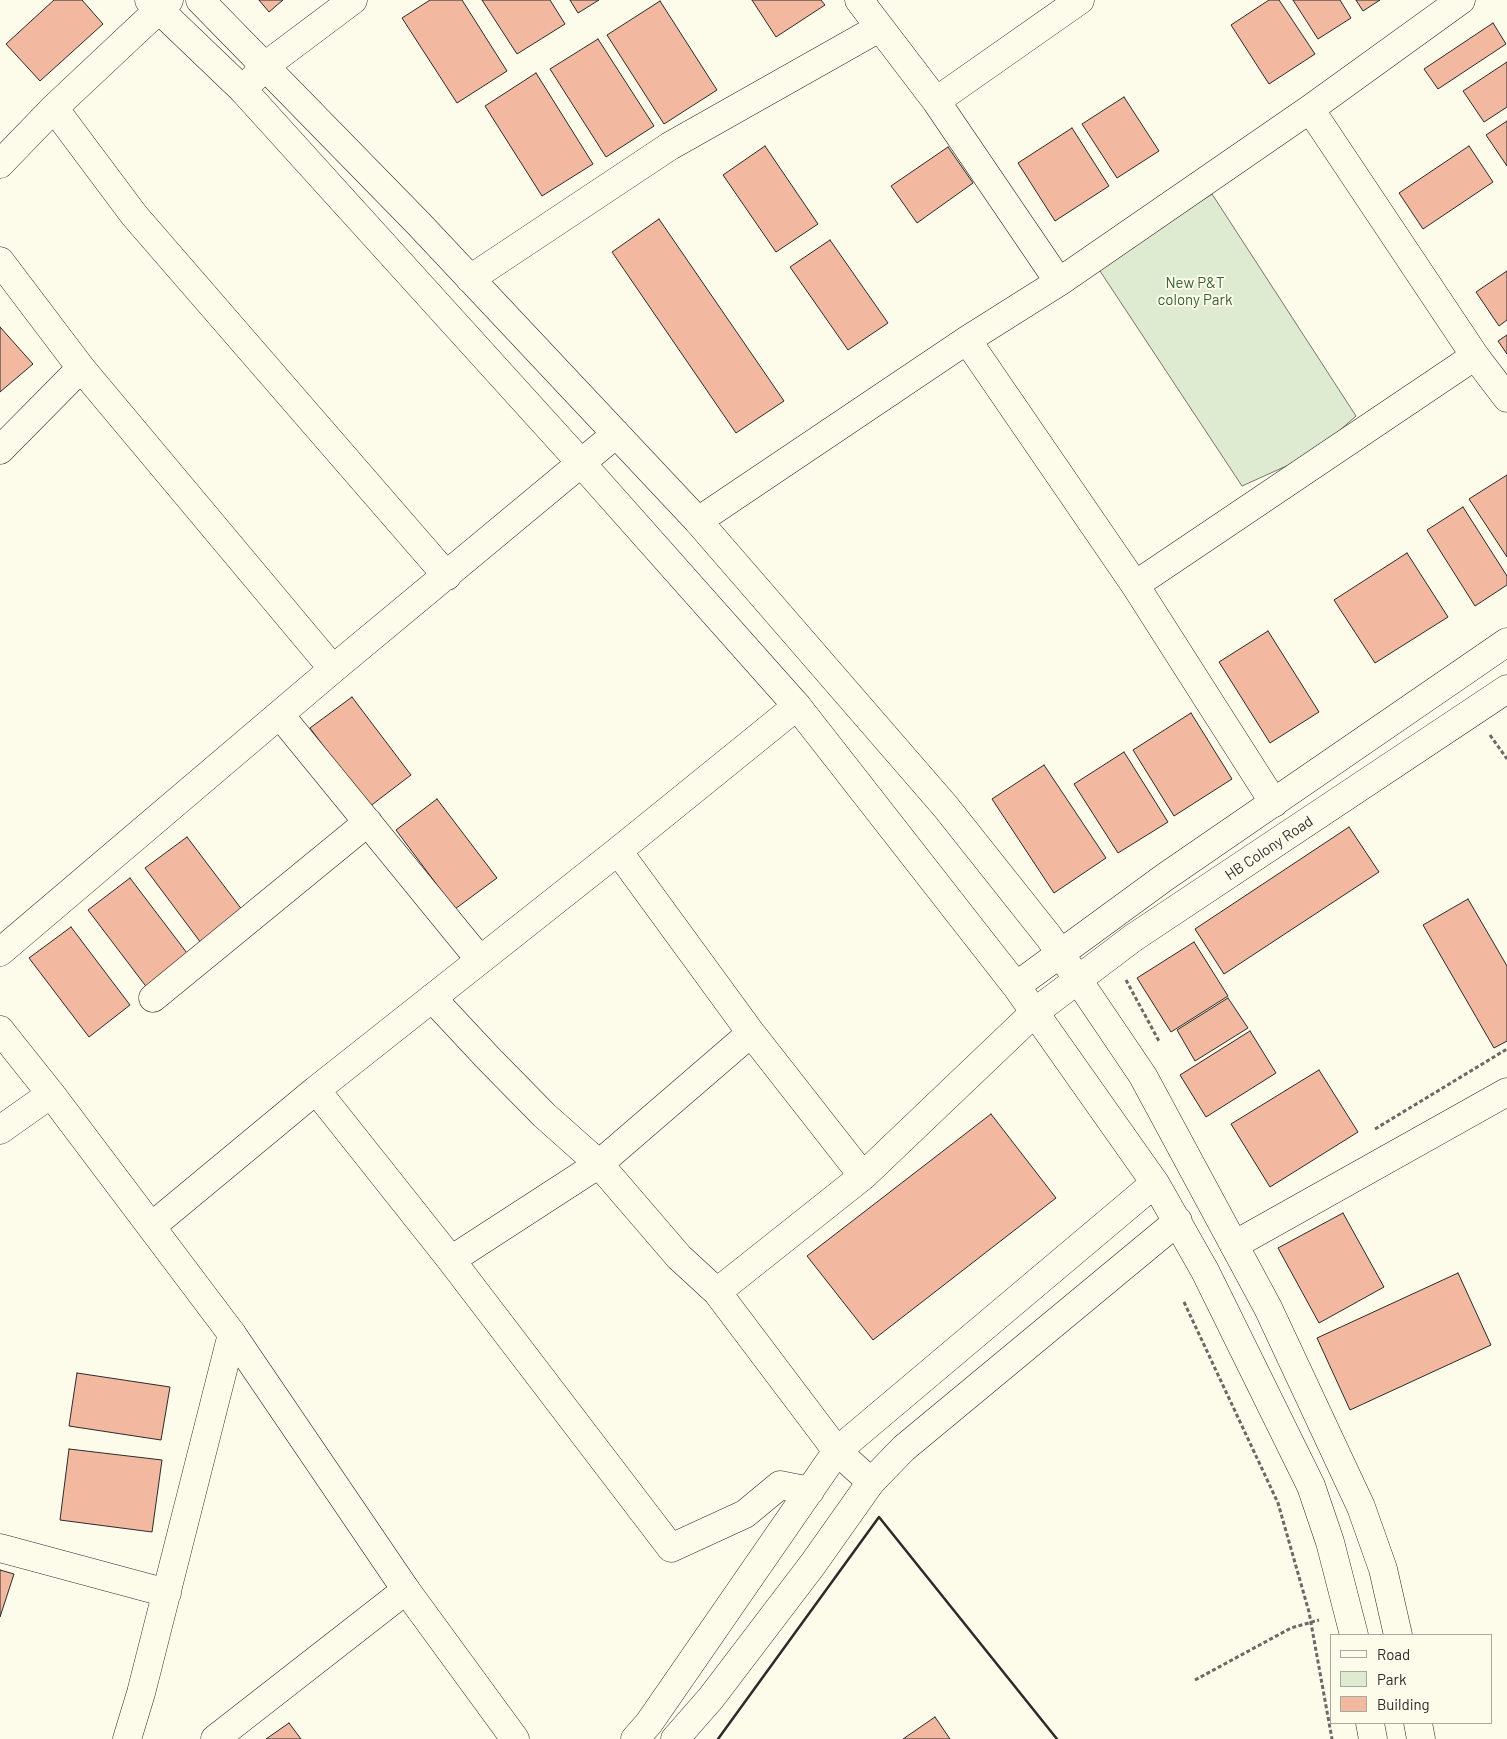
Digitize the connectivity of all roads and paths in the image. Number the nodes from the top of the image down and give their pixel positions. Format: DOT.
graph roads {
  1 [pos="200,0"];
  2 [pos="353,0"];
  3 [pos="859,0"];
  4 [pos="1080,0"];
  5 [pos="1461,0"];
  6 [pos="158,3"];
  7 [pos="879,28"];
  8 [pos="265,66"];
  9 [pos="243,90"];
  10 [pos="936,101"];
  11 [pos="54,108"];
  12 [pos="1310,109"];
  13 [pos="0,164"];
  14 [pos="0,262"];
  15 [pos="470,279"];
  16 [pos="1059,282"];
  17 [pos="967,340"];
  18 [pos="1475,356"];
  19 [pos="81,368"];
  20 [pos="1507,398"];
  21 [pos="616,434"];
  22 [pos="0,450"];
  23 [pos="582,464"];
  24 [pos="698,521"];
  25 [pos="447,576"];
  26 [pos="1135,585"];
  27 [pos="1507,642"];
  28 [pos="333,669"];
  29 [pos="1507,689"];
  30 [pos="797,706"];
  31 [pos="280,715"];
  32 [pos="1274,803"];
  33 [pos="368,822"];
  34 [pos="618,851"];
  35 [pos="0,952"];
  36 [pos="1060,954"];
  37 [pos="480,960"];
  38 [pos="1078,979"];
  39 [pos="1016,986"];
  40 [pos="153,998"];
  41 [pos="432,998"];
  42 [pos="1035,1012"];
  43 [pos="0,1030"];
  44 [pos="751,1033"];
  45 [pos="316,1090"];
  46 [pos="1507,1092"];
  47 [pos="51,1094"];
  48 [pos="0,1130"];
  49 [pos="599,1164"];
  50 [pos="863,1176"];
  51 [pos="1156,1183"];
  52 [pos="1178,1221"];
  53 [pos="152,1226"];
  54 [pos="1234,1245"];
  55 [pos="452,1260"];
  56 [pos="717,1292"];
  57 [pos="1180,1293"];
  58 [pos="232,1334"];
  59 [pos="837,1451"];
  60 [pos="871,1482"];
  61 [pos="810,1491"];
  62 [pos="0,1548"];
  63 [pos="406,1590"];
  64 [pos="167,1593"];
  65 [pos="1311,1622"];
  66 [pos="1351,1623"];
  67 [pos="1398,1634"];
  68 [pos="1195,1680"];
  69 [pos="1370,1724"];
  70 [pos="1418,1724"];
  71 [pos="127,1739"];
  72 [pos="215,1739"];
  73 [pos="515,1739"];
  74 [pos="635,1739"];
  75 [pos="675,1739"];
  76 [pos="1332,1739"];
  77 [pos="1373,1739"];
  78 [pos="1421,1739"];
  1 -- 8 [label="street"];
  2 -- 8 [label="street"];
  3 -- 7 [label="street"];
  4 -- 10 [label="street"];
  5 -- 12 [label="street"];
  6 -- 9 [label="street"];
  6 -- 11 [label="street"];
  7 -- 10 [label="street"];
  7 -- 15 [label="street"];
  8 -- 9 [label="street"];
  8 -- 15 [label="street"];
  9 -- 23 [label="street"];
  10 -- 16 [label="street"];
  11 -- 13 [label="street"];
  11 -- 25 [label="street"];
  12 -- 16 [label="street"];
  12 -- 18 [label="street"];
  14 -- 19 [label="street"];
  15 -- 21 [label="street"];
  16 -- 17 [label="street"];
  17 -- 24 [label="street"];
  17 -- 26 [label="street"];
  18 -- 20 [label="street"];
  18 -- 26 [label="street"];
  19 -- 22 [label="street"];
  19 -- 28 [label="street"];
  21 -- 23 [label="street"];
  21 -- 24 [label="street"];
  23 -- 25 [label="street"];
  23 -- 30 [label="street"];
  24 -- 36 [label="street"];
  25 -- 28 [label="street"];
  26 -- 32 [label="street"];
  27 -- 32 [label="street"];
  28 -- 31 [label="street"];
  29 -- 38 [label="street, HB Colony Road"];
  30 -- 34 [label="street"];
  30 -- 39 [label="street"];
  31 -- 33 [label="street"];
  31 -- 35 [label="street"];
  32 -- 36 [label="street"];
  33 -- 37 [label="street"];
  33 -- 40 [label="street"];
  34 -- 37 [label="street"];
  34 -- 44 [label="street"];
  36 -- 38 [label="street"];
  36 -- 39 [label="street"];
  37 -- 41 [label="street"];
  38 -- 42 [label="street, HB Colony Road"];
  38 -- 54 [label="street"];
  39 -- 42 [label="street"];
  41 -- 45 [label="street"];
  41 -- 49 [label="street"];
  42 -- 50 [label="street, HB Colony Road"];
  42 -- 51 [label="street"];
  43 -- 47 [label="street"];
  44 -- 49 [label="street"];
  44 -- 50 [label="street"];
  45 -- 53 [label="street"];
  45 -- 55 [label="street"];
  46 -- 54 [label="street"];
  47 -- 48 [label="street"];
  47 -- 53 [label="street"];
  49 -- 55 [label="street"];
  49 -- 56 [label="street"];
  50 -- 56 [label="street, HB Colony Road"];
  51 -- 52 [label="street"];
  51 -- 59 [label="street"];
  52 -- 60 [label="street"];
  52 -- 66 [label="street"];
  53 -- 58 [label="street"];
  54 -- 67 [label="street"];
  55 -- 61 [label="street"];
  56 -- 59 [label="street"];
  57 -- 65 [label="path"];
  58 -- 63 [label="street"];
  58 -- 64 [label="street"];
  59 -- 60 [label="street"];
  59 -- 61 [label="street"];
  60 -- 75 [label="street"];
  61 -- 74 [label="street"];
  62 -- 64 [label="street"];
  63 -- 72 [label="street"];
  63 -- 73 [label="street"];
  64 -- 71 [label="street"];
  65 -- 66 [label="path"];
  65 -- 68 [label="path"];
  65 -- 76 [label="path"];
  69 -- 77 [label="street"];
  70 -- 78 [label="street"];
}
